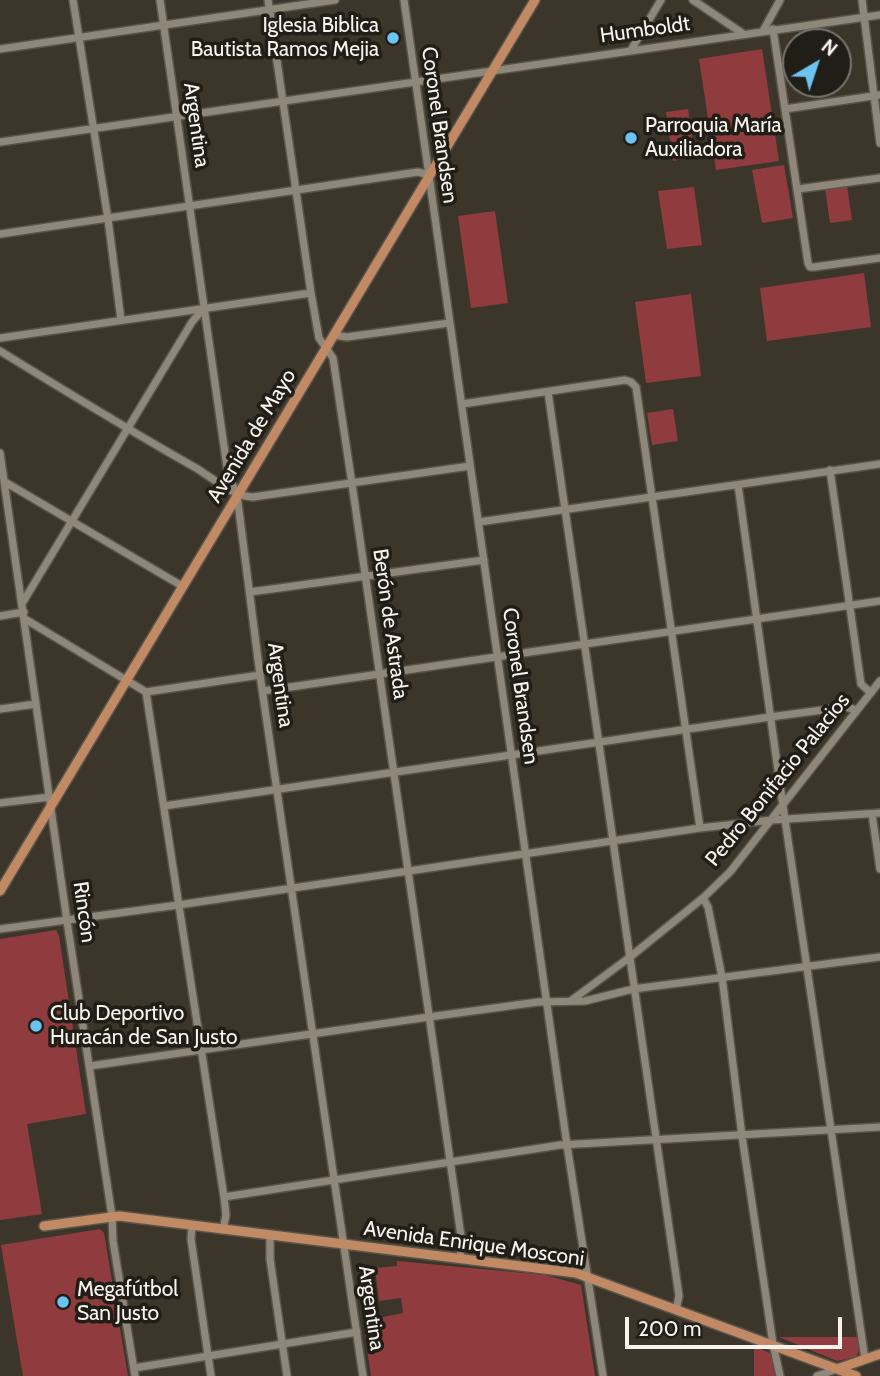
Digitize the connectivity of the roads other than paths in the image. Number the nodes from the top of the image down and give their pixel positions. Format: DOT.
graph roads {
  1 [pos="73,0"];
  2 [pos="160,0"];
  3 [pos="268,0"];
  4 [pos="335,0"];
  5 [pos="535,0"];
  6 [pos="661,0"];
  7 [pos="693,0"];
  8 [pos="780,0"];
  9 [pos="862,0"];
  10 [pos="406,2"];
  11 [pos="270,9"];
  12 [pos="880,15"];
  13 [pos="863,18"];
  14 [pos="164,25"];
  15 [pos="773,29"];
  16 [pos="762,31"];
  17 [pos="742,33"];
  18 [pos="78,38"];
  19 [pos="0,49"];
  20 [pos="631,50"];
  21 [pos="494,71"];
  22 [pos="416,80"];
  23 [pos="877,95"];
  24 [pos="284,100"];
  25 [pos="785,109"];
  26 [pos="178,117"];
  27 [pos="92,128"];
  28 [pos="0,142"];
  29 [pos="880,143"];
  30 [pos="429,175"];
  31 [pos="880,178"];
  32 [pos="797,189"];
  33 [pos="296,190"];
  34 [pos="190,206"];
  35 [pos="108,219"];
  36 [pos="0,234"];
  37 [pos="880,258"];
  38 [pos="311,293"];
  39 [pos="204,308"];
  40 [pos="121,320"];
  41 [pos="449,323"];
  42 [pos="333,335"];
  43 [pos="0,338"];
  44 [pos="325,348"];
  45 [pos="0,351"];
  46 [pos="548,392"];
  47 [pos="462,404"];
  48 [pos="128,430"];
  49 [pos="0,453"];
  50 [pos="880,464"];
  51 [pos="471,466"];
  52 [pos="830,470"];
  53 [pos="5,482"];
  54 [pos="352,484"];
  55 [pos="738,485"];
  56 [pos="237,495"];
  57 [pos="651,497"];
  58 [pos="564,510"];
  59 [pos="73,522"];
  60 [pos="479,522"];
  61 [pos="10,524"];
  62 [pos="0,525"];
  63 [pos="484,560"];
  64 [pos="365,575"];
  65 [pos="182,586"];
  66 [pos="250,592"];
  67 [pos="880,601"];
  68 [pos="23,602"];
  69 [pos="850,605"];
  70 [pos="0,615"];
  71 [pos="24,616"];
  72 [pos="757,619"];
  73 [pos="672,632"];
  74 [pos="584,644"];
  75 [pos="498,657"];
  76 [pos="260,675"];
  77 [pos="380,675"];
  78 [pos="127,679"];
  79 [pos="880,681"];
  80 [pos="263,691"];
  81 [pos="146,692"];
  82 [pos="871,693"];
  83 [pos="36,704"];
  84 [pos="0,709"];
  85 [pos="856,712"];
  86 [pos="770,717"];
  87 [pos="685,730"];
  88 [pos="598,742"];
  89 [pos="512,756"];
  90 [pos="394,773"];
  91 [pos="278,790"];
  92 [pos="50,802"];
  93 [pos="0,803"];
  94 [pos="164,806"];
  95 [pos="783,806"];
  96 [pos="876,814"];
  97 [pos="785,819"];
  98 [pos="772,820"];
  99 [pos="700,828"];
  100 [pos="877,830"];
  101 [pos="612,839"];
  102 [pos="526,852"];
  103 [pos="880,869"];
  104 [pos="409,871"];
  105 [pos="293,888"];
  106 [pos="0,891"];
  107 [pos="703,898"];
  108 [pos="178,905"];
  109 [pos="67,921"];
  110 [pos="0,929"];
  111 [pos="630,957"];
  112 [pos="880,957"];
  113 [pos="808,966"];
  114 [pos="722,977"];
  115 [pos="633,989"];
  116 [pos="569,1002"];
  117 [pos="548,1003"];
  118 [pos="429,1017"];
  119 [pos="313,1034"];
  120 [pos="201,1051"];
  121 [pos="90,1066"];
  122 [pos="880,1127"];
  123 [pos="831,1130"];
  124 [pos="742,1136"];
  125 [pos="656,1141"];
  126 [pos="567,1145"];
  127 [pos="449,1162"];
  128 [pos="334,1181"];
  129 [pos="224,1197"];
  130 [pos="112,1216"];
  131 [pos="44,1226"];
  132 [pos="192,1227"];
  133 [pos="223,1230"];
  134 [pos="270,1235"];
  135 [pos="343,1244"];
  136 [pos="460,1258"];
  137 [pos="588,1277"];
  138 [pos="676,1310"];
  139 [pos="357,1332"];
  140 [pos="283,1343"];
  141 [pos="773,1344"];
  142 [pos="880,1354"];
  143 [pos="208,1356"];
  144 [pos="865,1359"];
  145 [pos="837,1369"];
  146 [pos="135,1372"];
  147 [pos="211,1376"];
  148 [pos="287,1376"];
  149 [pos="363,1376"];
  150 [pos="603,1376"];
  151 [pos="780,1376"];
  152 [pos="817,1376"];
  153 [pos="856,1376"];
  1 -- 18 [label="street"];
  2 -- 14 [label="street, Argentina"];
  3 -- 11 [label="street, Berón de Astrada"];
  4 -- 11 [label="street"];
  5 -- 21 [label="main road, Avenida de Mayo"];
  6 -- 20 [label="street"];
  7 -- 17 [label="street"];
  8 -- 16 [label="street"];
  9 -- 13 [label="street"];
  10 -- 22 [label="street, Coronel Brandsen"];
  11 -- 14 [label="street"];
  11 -- 24 [label="street, Berón de Astrada"];
  12 -- 13 [label="street, Humboldt"];
  13 -- 15 [label="street, Humboldt"];
  13 -- 23 [label="street"];
  14 -- 18 [label="street"];
  14 -- 26 [label="street, Argentina"];
  15 -- 16 [label="street, Humboldt"];
  15 -- 25 [label="street"];
  16 -- 17 [label="street, Humboldt"];
  17 -- 20 [label="street, Humboldt"];
  18 -- 19 [label="street"];
  18 -- 27 [label="street"];
  20 -- 21 [label="street, Humboldt"];
  21 -- 22 [label="street, Humboldt"];
  21 -- 30 [label="main road, Avenida de Mayo"];
  22 -- 24 [label="street, Humboldt"];
  22 -- 30 [label="street, Coronel Brandsen"];
  23 -- 25 [label="street"];
  23 -- 29 [label="street"];
  24 -- 26 [label="street, Humboldt"];
  24 -- 33 [label="street, Berón de Astrada"];
  25 -- 32 [label="street"];
  26 -- 27 [label="street, Humboldt"];
  26 -- 34 [label="street, Argentina"];
  27 -- 28 [label="street, Humboldt"];
  27 -- 35 [label="street"];
  30 -- 33 [label="street"];
  30 -- 41 [label="street, Coronel Brandsen"];
  30 -- 42 [label="main road, Avenida de Mayo"];
  31 -- 32 [label="street"];
  32 -- 37 [label="street"];
  33 -- 34 [label="street"];
  33 -- 38 [label="street, Berón de Astrada"];
  34 -- 35 [label="street"];
  34 -- 39 [label="street, Argentina"];
  35 -- 36 [label="street"];
  35 -- 40 [label="street"];
  38 -- 39 [label="street"];
  38 -- 44 [label="street, Berón de Astrada"];
  39 -- 40 [label="street"];
  39 -- 48 [label="street"];
  39 -- 56 [label="street, Argentina"];
  40 -- 43 [label="street"];
  41 -- 42 [label="street"];
  41 -- 47 [label="street, Coronel Brandsen"];
  42 -- 44 [label="main road, Avenida de Mayo"];
  44 -- 54 [label="street, Berón de Astrada"];
  44 -- 56 [label="main road, Avenida de Mayo"];
  45 -- 48 [label="street"];
  46 -- 47 [label="street"];
  46 -- 57 [label="street"];
  46 -- 58 [label="street"];
  47 -- 51 [label="street, Coronel Brandsen"];
  48 -- 56 [label="street"];
  48 -- 59 [label="street"];
  49 -- 53 [label="street, Rincón"];
  50 -- 52 [label="street"];
  51 -- 54 [label="street"];
  51 -- 60 [label="street, Coronel Brandsen"];
  52 -- 55 [label="street"];
  52 -- 69 [label="street"];
  53 -- 59 [label="street"];
  53 -- 61 [label="street, Rincón"];
  54 -- 56 [label="street"];
  54 -- 64 [label="street, Berón de Astrada"];
  55 -- 57 [label="street"];
  55 -- 72 [label="street"];
  56 -- 65 [label="main road, Avenida de Mayo"];
  56 -- 66 [label="street, Argentina"];
  57 -- 58 [label="street"];
  57 -- 73 [label="street"];
  58 -- 60 [label="street"];
  58 -- 74 [label="street"];
  59 -- 65 [label="street"];
  59 -- 68 [label="street"];
  60 -- 63 [label="street, Coronel Brandsen"];
  61 -- 62 [label="street"];
  61 -- 68 [label="street, Rincón"];
  63 -- 64 [label="street"];
  63 -- 75 [label="street, Coronel Brandsen"];
  64 -- 66 [label="street"];
  64 -- 77 [label="street, Berón de Astrada"];
  65 -- 78 [label="main road, Avenida de Mayo"];
  66 -- 76 [label="street, Argentina"];
  67 -- 69 [label="street"];
  68 -- 71 [label="street, Rincón"];
  69 -- 72 [label="street"];
  69 -- 82 [label="street"];
  70 -- 71 [label="street"];
  71 -- 78 [label="street"];
  71 -- 83 [label="street, Rincón"];
  72 -- 73 [label="street"];
  72 -- 86 [label="street"];
  73 -- 74 [label="street"];
  73 -- 87 [label="street"];
  74 -- 75 [label="street"];
  74 -- 88 [label="street"];
  75 -- 77 [label="street"];
  75 -- 89 [label="street, Coronel Brandsen"];
  76 -- 80 [label="street, Argentina"];
  76 -- 81 [label="street"];
  77 -- 80 [label="street"];
  77 -- 90 [label="street, Berón de Astrada"];
  78 -- 81 [label="street"];
  78 -- 92 [label="main road, Avenida de Mayo"];
  79 -- 82 [label="street, Pedro Bonifacio Palacios"];
  80 -- 91 [label="street, Argentina"];
  81 -- 94 [label="street"];
  82 -- 85 [label="street, Pedro Bonifacio Palacios"];
  83 -- 84 [label="street"];
  83 -- 92 [label="street, Rincón"];
  85 -- 86 [label="street"];
  85 -- 95 [label="street, Pedro Bonifacio Palacios"];
  86 -- 87 [label="street"];
  86 -- 95 [label="street"];
  87 -- 88 [label="street"];
  87 -- 99 [label="street"];
  88 -- 89 [label="street"];
  88 -- 101 [label="street"];
  89 -- 90 [label="street"];
  89 -- 102 [label="street, Coronel Brandsen"];
  90 -- 91 [label="street"];
  90 -- 104 [label="street, Berón de Astrada"];
  91 -- 94 [label="street"];
  91 -- 105 [label="street, Argentina"];
  92 -- 93 [label="street"];
  92 -- 106 [label="main road, Avenida de Mayo"];
  92 -- 109 [label="street, Rincón"];
  94 -- 108 [label="street"];
  95 -- 97 [label="street"];
  95 -- 98 [label="street, Pedro Bonifacio Palacios"];
  96 -- 97 [label="street"];
  96 -- 100 [label="street"];
  97 -- 98 [label="street"];
  97 -- 113 [label="street"];
  98 -- 99 [label="street"];
  98 -- 107 [label="street, Pedro Bonifacio Palacios"];
  99 -- 101 [label="street"];
  100 -- 103 [label="street"];
  101 -- 102 [label="street"];
  101 -- 111 [label="street"];
  102 -- 104 [label="street"];
  102 -- 117 [label="street, Coronel Brandsen"];
  104 -- 105 [label="street"];
  104 -- 118 [label="street, Berón de Astrada"];
  105 -- 108 [label="street"];
  105 -- 119 [label="street, Argentina"];
  107 -- 111 [label="street, Pedro Bonifacio Palacios"];
  107 -- 114 [label="street"];
  108 -- 109 [label="street"];
  108 -- 120 [label="street"];
  109 -- 110 [label="street"];
  109 -- 121 [label="street, Rincón"];
  111 -- 115 [label="street"];
  111 -- 116 [label="street, Pedro Bonifacio Palacios"];
  112 -- 113 [label="street"];
  113 -- 114 [label="street"];
  113 -- 123 [label="street"];
  114 -- 115 [label="street"];
  114 -- 124 [label="street"];
  115 -- 116 [label="street"];
  115 -- 125 [label="street"];
  116 -- 117 [label="street"];
  117 -- 118 [label="street"];
  117 -- 126 [label="street, Coronel Brandsen"];
  118 -- 119 [label="street"];
  118 -- 127 [label="street, Berón de Astrada"];
  119 -- 120 [label="street"];
  119 -- 128 [label="street, Argentina"];
  120 -- 121 [label="street"];
  120 -- 129 [label="street"];
  121 -- 130 [label="street, Rincón"];
  122 -- 123 [label="street"];
  123 -- 124 [label="street"];
  123 -- 144 [label="street"];
  124 -- 125 [label="street"];
  124 -- 141 [label="street"];
  125 -- 126 [label="street"];
  125 -- 138 [label="street"];
  126 -- 127 [label="street"];
  126 -- 137 [label="street, Coronel Brandsen"];
  127 -- 128 [label="street"];
  127 -- 136 [label="street, Berón de Astrada"];
  128 -- 129 [label="street"];
  128 -- 135 [label="street, Argentina"];
  129 -- 133 [label="street"];
  130 -- 131 [label="main road, Avenida Enrique Mosconi"];
  130 -- 132 [label="main road, Avenida Enrique Mosconi"];
  130 -- 146 [label="street, Rincón"];
  132 -- 133 [label="main road, Avenida Enrique Mosconi"];
  132 -- 143 [label="street"];
  133 -- 134 [label="main road, Avenida Enrique Mosconi"];
  134 -- 135 [label="main road, Avenida Enrique Mosconi"];
  134 -- 140 [label="street"];
  135 -- 136 [label="main road, Avenida Enrique Mosconi"];
  135 -- 139 [label="street, Argentina"];
  136 -- 137 [label="main road, Avenida Enrique Mosconi"];
  137 -- 138 [label="main road, Avenida Enrique Mosconi"];
  137 -- 150 [label="street, Coronel Brandsen"];
  138 -- 141 [label="main road, Avenida Enrique Mosconi"];
  139 -- 140 [label="street"];
  139 -- 149 [label="street, Argentina"];
  140 -- 143 [label="street"];
  140 -- 148 [label="street"];
  141 -- 145 [label="main road, Avenida Enrique Mosconi"];
  141 -- 151 [label="street"];
  142 -- 144 [label="main road"];
  143 -- 146 [label="street"];
  143 -- 147 [label="street"];
  144 -- 145 [label="main road"];
  145 -- 152 [label="street"];
  145 -- 153 [label="main road, Avenida Enrique Mosconi"];
}
